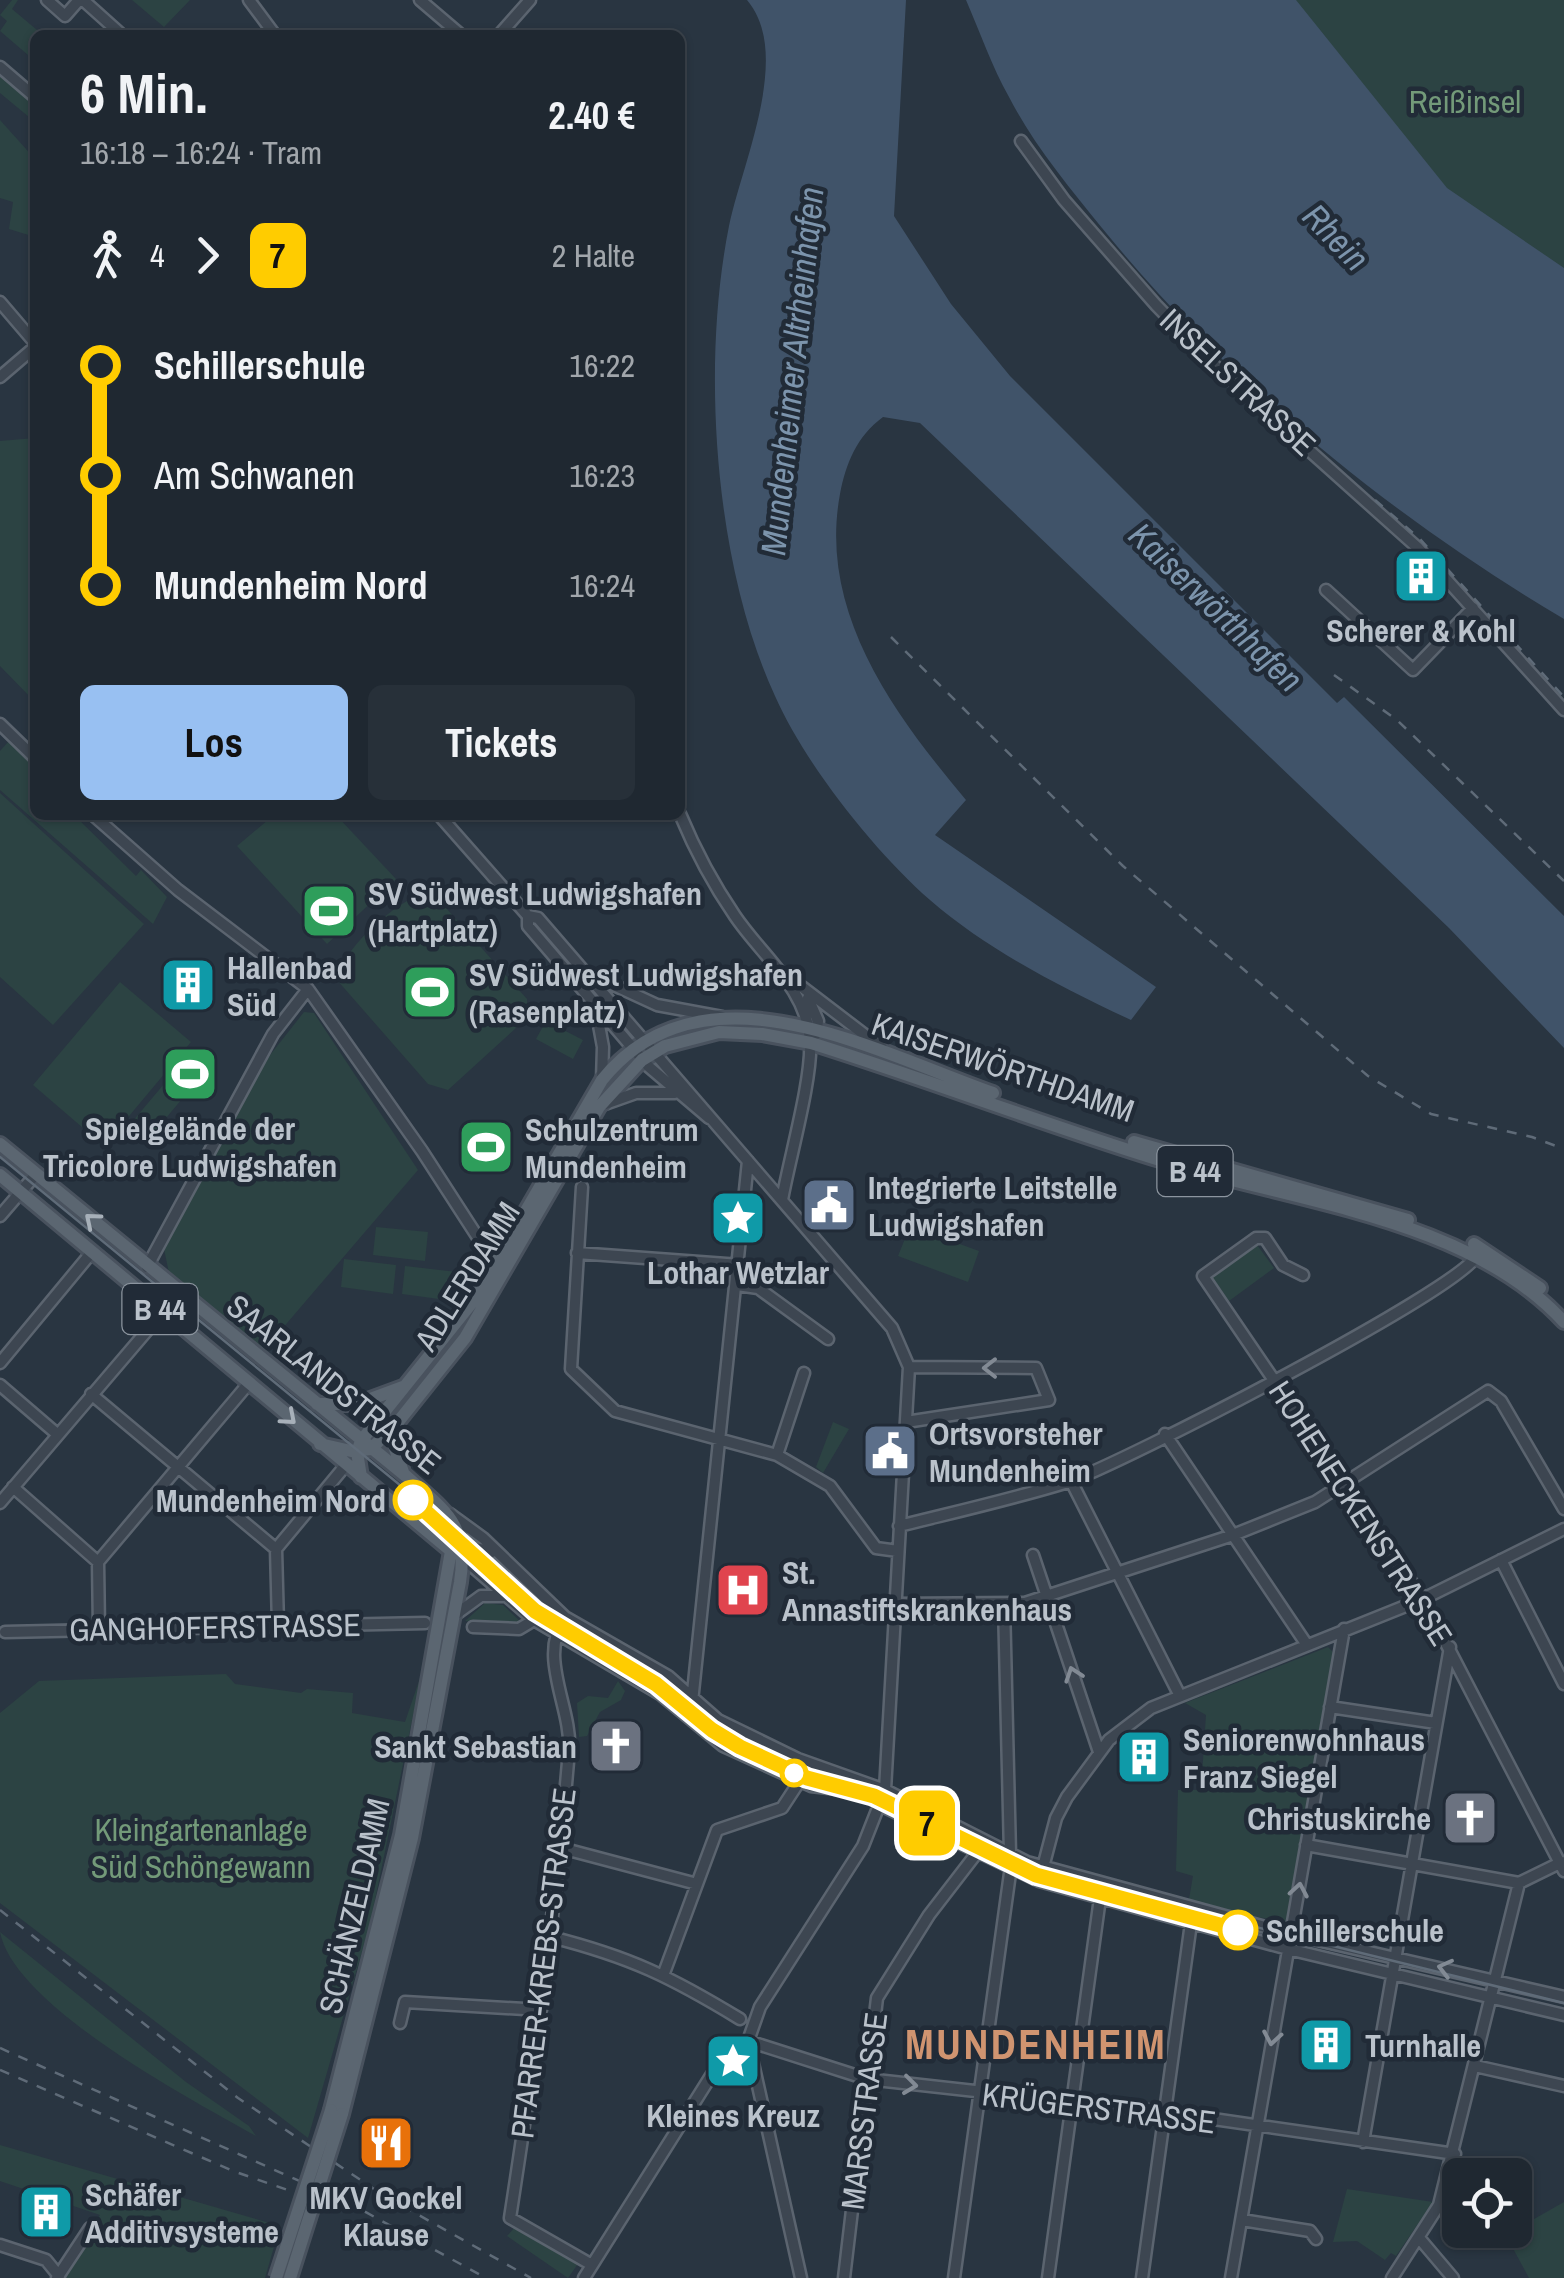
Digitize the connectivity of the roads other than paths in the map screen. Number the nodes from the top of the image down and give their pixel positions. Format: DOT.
graph roads {
  1 [pos="47,0"];
  2 [pos="81,0"];
  3 [pos="249,0"];
  4 [pos="420,0"];
  5 [pos="530,0"];
  6 [pos="116,30"];
  7 [pos="271,30"];
  8 [pos="455,30"];
  9 [pos="504,30"];
  10 [pos="0,67"];
  11 [pos="30,93"];
  12 [pos="1021,141"];
  13 [pos="0,302"];
  14 [pos="30,339"];
  15 [pos="30,350"];
  16 [pos="0,377"];
  17 [pos="1326,590"];
  18 [pos="1473,608"];
  19 [pos="1564,710"];
  20 [pos="0,724"];
  21 [pos="30,753"];
  22 [pos="99,820"];
  23 [pos="443,820"];
  24 [pos="683,820"];
  25 [pos="528,916"];
  26 [pos="776,966"];
  27 [pos="581,969"];
  28 [pos="308,990"];
  29 [pos="804,992"];
  30 [pos="595,1004"];
  31 [pos="728,1018"];
  32 [pos="812,1035"];
  33 [pos="644,1050"];
  34 [pos="895,1058"];
  35 [pos="602,1080"];
  36 [pos="676,1093"];
  37 [pos="599,1107"];
  38 [pos="712,1119"];
  39 [pos="0,1144"];
  40 [pos="748,1161"];
  41 [pos="36,1173"];
  42 [pos="0,1175"];
  43 [pos="582,1186"];
  44 [pos="20,1192"];
  45 [pos="782,1200"];
  46 [pos="0,1215"];
  47 [pos="92,1252"];
  48 [pos="577,1253"];
  49 [pos="1477,1255"];
  50 [pos="740,1265"];
  51 [pos="147,1267"];
  52 [pos="500,1270"];
  53 [pos="1302,1274"];
  54 [pos="737,1285"];
  55 [pos="1564,1310"];
  56 [pos="163,1312"];
  57 [pos="1564,1322"];
  58 [pos="828,1340"];
  59 [pos="0,1363"];
  60 [pos="909,1367"];
  61 [pos="804,1373"];
  62 [pos="1273,1379"];
  63 [pos="249,1383"];
  64 [pos="0,1385"];
  65 [pos="407,1385"];
  66 [pos="91,1394"];
  67 [pos="314,1404"];
  68 [pos="398,1422"];
  69 [pos="906,1422"];
  70 [pos="58,1434"];
  71 [pos="1165,1434"];
  72 [pos="720,1438"];
  73 [pos="320,1444"];
  74 [pos="363,1447"];
  75 [pos="777,1455"];
  76 [pos="345,1466"];
  77 [pos="178,1467"];
  78 [pos="406,1476"];
  79 [pos="361,1477"];
  80 [pos="1071,1481"];
  81 [pos="1342,1484"];
  82 [pos="13,1487"];
  83 [pos="0,1503"];
  84 [pos="1564,1509"];
  85 [pos="452,1519"];
  86 [pos="899,1526"];
  87 [pos="1564,1529"];
  88 [pos="1233,1535"];
  89 [pos="276,1549"];
  90 [pos="898,1551"];
  91 [pos="459,1552"];
  92 [pos="498,1554"];
  93 [pos="1033,1554"];
  94 [pos="1501,1560"];
  95 [pos="98,1562"];
  96 [pos="1119,1575"];
  97 [pos="509,1596"];
  98 [pos="1047,1596"];
  99 [pos="1423,1599"];
  100 [pos="895,1604"];
  101 [pos="1004,1604"];
  102 [pos="455,1615"];
  103 [pos="565,1617"];
  104 [pos="534,1620"];
  105 [pos="425,1623"];
  106 [pos="278,1625"];
  107 [pos="473,1627"];
  108 [pos="99,1629"];
  109 [pos="1344,1629"];
  110 [pos="2,1633"];
  111 [pos="556,1635"];
  112 [pos="1307,1645"];
  113 [pos="1450,1647"];
  114 [pos="1564,1684"];
  115 [pos="1180,1694"];
  116 [pos="692,1699"];
  117 [pos="1330,1707"];
  118 [pos="692,1720"];
  119 [pos="1436,1724"];
  120 [pos="1100,1752"];
  121 [pos="799,1782"];
  122 [pos="885,1790"];
  123 [pos="880,1805"];
  124 [pos="1306,1846"];
  125 [pos="560,1848"];
  126 [pos="976,1854"];
  127 [pos="1011,1855"];
  128 [pos="1410,1864"];
  129 [pos="1563,1865"];
  130 [pos="1043,1868"];
  131 [pos="1010,1871"];
  132 [pos="1039,1881"];
  133 [pos="1520,1883"];
  134 [pos="697,1884"];
  135 [pos="1100,1898"];
  136 [pos="1191,1923"];
  137 [pos="1291,1934"];
  138 [pos="551,1937"];
  139 [pos="1288,1949"];
  140 [pos="1396,1956"];
  141 [pos="1393,1972"];
  142 [pos="664,1973"];
  143 [pos="1495,1980"];
  144 [pos="1564,1996"];
  145 [pos="1490,1997"];
  146 [pos="540,2010"];
  147 [pos="1564,2015"];
  148 [pos="740,2019"];
  149 [pos="400,2023"];
  150 [pos="748,2046"];
  151 [pos="1476,2066"];
  152 [pos="867,2079"];
  153 [pos="1564,2086"];
  154 [pos="978,2094"];
  155 [pos="1072,2104"];
  156 [pos="337,2112"];
  157 [pos="1166,2112"];
  158 [pos="1256,2128"];
  159 [pos="1363,2142"];
  160 [pos="1455,2154"];
  161 [pos="1242,2220"];
  162 [pos="90,2228"];
  163 [pos="1316,2239"];
  164 [pos="1420,2239"];
  165 [pos="0,2245"];
  166 [pos="592,2264"];
  167 [pos="58,2277"];
  168 [pos="276,2278"];
  169 [pos="290,2278"];
  170 [pos="584,2278"];
  171 [pos="801,2278"];
  172 [pos="844,2278"];
  173 [pos="954,2278"];
  174 [pos="1048,2278"];
  175 [pos="1142,2278"];
  176 [pos="1231,2278"];
  177 [pos="1392,2278"];
  178 [pos="1453,2278"];
  1 -- 2 [label="street"];
  2 -- 6 [label="street"];
  3 -- 7 [label="street"];
  4 -- 8 [label="street"];
  5 -- 9 [label="street"];
  10 -- 11 [label="street"];
  12 -- 18 [label="street, INSELSTRASSE"];
  13 -- 14 [label="street"];
  15 -- 16 [label="street"];
  17 -- 18 [label="street"];
  18 -- 19 [label="street, INSELSTRASSE"];
  20 -- 21 [label="street"];
  22 -- 28 [label="street"];
  23 -- 25 [label="street"];
  24 -- 26 [label="street"];
  25 -- 27 [label="street"];
  25 -- 30 [label="street"];
  26 -- 29 [label="street"];
  26 -- 32 [label="street"];
  27 -- 31 [label="street"];
  27 -- 33 [label="street"];
  28 -- 51 [label="street"];
  28 -- 52 [label="street"];
  29 -- 32 [label="street"];
  29 -- 34 [label="street"];
  30 -- 33 [label="street"];
  30 -- 35 [label="street"];
  31 -- 32 [label="main road, B 44"];
  31 -- 33 [label="main road, B 44"];
  32 -- 33 [label="main road, ADLERDAMM / B 44"];
  32 -- 34 [label="main road, KAISERWÖRTHDAMM / B 44"];
  32 -- 45 [label="street"];
  32 -- 49 [label="main road, KAISERWÖRTHDAMM / B 44"];
  33 -- 35 [label="main road, B 44"];
  33 -- 36 [label="street"];
  33 -- 37 [label="main road, ADLERDAMM / B 44"];
  33 -- 38 [label="street"];
  34 -- 55 [label="main road, KAISERWÖRTHDAMM / B 44"];
  35 -- 52 [label="main road, ADLERDAMM / B 44"];
  36 -- 37 [label="street"];
  36 -- 38 [label="street"];
  37 -- 52 [label="main road, ADLERDAMM / B 44"];
  38 -- 40 [label="street"];
  39 -- 41 [label="main road, SAARLANDSTRASSE / B 44"];
  40 -- 45 [label="street"];
  40 -- 50 [label="street"];
  41 -- 44 [label="street"];
  51 -- 41 [label="main road, SAARLANDSTRASSE / B 44, one-way"];
  42 -- 44 [label="main road, SAARLANDSTRASSE / B 44"];
  43 -- 48 [label="street"];
  44 -- 46 [label="street"];
  44 -- 47 [label="main road, SAARLANDSTRASSE / B 44"];
  45 -- 60 [label="street"];
  47 -- 56 [label="main road, SAARLANDSTRASSE / B 44"];
  47 -- 59 [label="street"];
  48 -- 50 [label="street"];
  48 -- 72 [label="street"];
  49 -- 57 [label="main road, KAISERWÖRTHDAMM / B 44"];
  49 -- 62 [label="street"];
  50 -- 54 [label="street"];
  51 -- 67 [label="main road, SAARLANDSTRASSE / B 44"];
  52 -- 65 [label="main road, ADLERDAMM / B 44"];
  52 -- 68 [label="main road, ADLERDAMM / B 44"];
  53 -- 62 [label="street, HOHENECKENSTRASSE"];
  54 -- 58 [label="street"];
  54 -- 72 [label="street"];
  56 -- 63 [label="main road, SAARLANDSTRASSE / B 44"];
  56 -- 66 [label="street"];
  60 -- 69 [label="street"];
  69 -- 60 [label="street, one-way"];
  61 -- 75 [label="street"];
  62 -- 71 [label="street"];
  62 -- 81 [label="street, HOHENECKENSTRASSE"];
  63 -- 73 [label="main road, SAARLANDSTRASSE / B 44, one-way"];
  63 -- 77 [label="street"];
  64 -- 70 [label="street"];
  65 -- 67 [label="main road"];
  65 -- 74 [label="main road, ADLERDAMM / B 44"];
  66 -- 70 [label="street"];
  66 -- 77 [label="street"];
  67 -- 74 [label="main road, SAARLANDSTRASSE / B 44"];
  68 -- 74 [label="main road, ADLERDAMM / B 44"];
  68 -- 78 [label="main road"];
  69 -- 86 [label="street"];
  70 -- 82 [label="street"];
  71 -- 80 [label="street"];
  71 -- 88 [label="street"];
  72 -- 75 [label="street"];
  72 -- 116 [label="street"];
  73 -- 74 [label="main road"];
  73 -- 76 [label="main road, SAARLANDSTRASSE / B 44"];
  74 -- 78 [label="main road, SAARLANDSTRASSE"];
  74 -- 79 [label="main road"];
  75 -- 90 [label="street"];
  76 -- 79 [label="main road, SAARLANDSTRASSE / B 44"];
  76 -- 89 [label="street"];
  77 -- 89 [label="street"];
  77 -- 95 [label="street"];
  78 -- 85 [label="main road, SAARLANDSTRASSE"];
  79 -- 91 [label="main road, SAARLANDSTRASSE / B 44"];
  80 -- 86 [label="street"];
  80 -- 96 [label="street"];
  81 -- 84 [label="street"];
  81 -- 88 [label="street"];
  81 -- 99 [label="street, HOHENECKENSTRASSE"];
  82 -- 83 [label="street"];
  82 -- 95 [label="street"];
  85 -- 91 [label="main road, SCHÄNZELDAMM"];
  85 -- 92 [label="street, SAARLANDSTRASSE"];
  86 -- 90 [label="street"];
  87 -- 94 [label="street"];
  88 -- 96 [label="street"];
  88 -- 112 [label="street"];
  89 -- 106 [label="street"];
  90 -- 100 [label="street"];
  91 -- 92 [label="street, SAARLANDSTRASSE"];
  91 -- 97 [label="street, SAARLANDSTRASSE"];
  91 -- 102 [label="main road, SCHÄNZELDAMM"];
  91 -- 156 [label="main road, SCHÄNZELDAMM"];
  92 -- 103 [label="street, SAARLANDSTRASSE"];
  93 -- 98 [label="street"];
  94 -- 99 [label="street"];
  94 -- 114 [label="street"];
  95 -- 108 [label="street"];
  96 -- 98 [label="street"];
  96 -- 115 [label="street"];
  97 -- 102 [label="street"];
  97 -- 104 [label="street, SAARLANDSTRASSE"];
  98 -- 101 [label="street"];
  120 -- 98 [label="street, one-way"];
  99 -- 109 [label="street"];
  99 -- 113 [label="street, HOHENECKENSTRASSE"];
  100 -- 101 [label="street"];
  100 -- 122 [label="street"];
  101 -- 127 [label="street"];
  102 -- 156 [label="main road, SCHÄNZELDAMM"];
  103 -- 111 [label="street"];
  103 -- 116 [label="street, SAARLANDSTRASSE"];
  104 -- 107 [label="street"];
  104 -- 111 [label="street, SAARLANDSTRASSE"];
  105 -- 106 [label="street, GANGHOFERSTRASSE"];
  106 -- 108 [label="street, GANGHOFERSTRASSE"];
  108 -- 110 [label="street, GANGHOFERSTRASSE"];
  109 -- 112 [label="street"];
  109 -- 117 [label="street"];
  111 -- 118 [label="street, SAARLANDSTRASSE"];
  111 -- 125 [label="street, PFARRER-KREBS-STRASSE"];
  112 -- 115 [label="street"];
  113 -- 119 [label="street"];
  113 -- 129 [label="street, HOHENECKENSTRASSE"];
  115 -- 120 [label="street"];
  116 -- 118 [label="street"];
  116 -- 122 [label="street, SAARLANDSTRASSE"];
  117 -- 119 [label="street"];
  117 -- 124 [label="street"];
  118 -- 121 [label="street, SAARLANDSTRASSE"];
  119 -- 128 [label="street"];
  120 -- 130 [label="street"];
  121 -- 123 [label="street, SAARLANDSTRASSE"];
  121 -- 134 [label="street"];
  122 -- 123 [label="street"];
  122 -- 127 [label="street, SAARLANDSTRASSE"];
  123 -- 126 [label="street, SAARLANDSTRASSE"];
  123 -- 150 [label="street"];
  124 -- 128 [label="street"];
  137 -- 124 [label="street, one-way"];
  125 -- 134 [label="street"];
  125 -- 138 [label="street, PFARRER-KREBS-STRASSE"];
  126 -- 131 [label="street, SAARLANDSTRASSE"];
  126 -- 152 [label="street, MARSSTRASSE"];
  127 -- 130 [label="street, SAARLANDSTRASSE"];
  127 -- 131 [label="street"];
  128 -- 133 [label="street"];
  128 -- 140 [label="street"];
  129 -- 133 [label="street"];
  130 -- 132 [label="street"];
  130 -- 137 [label="street, SAARLANDSTRASSE"];
  131 -- 132 [label="street, SAARLANDSTRASSE"];
  131 -- 154 [label="street"];
  132 -- 135 [label="street, SAARLANDSTRASSE"];
  133 -- 143 [label="street"];
  134 -- 142 [label="street"];
  135 -- 136 [label="street, SAARLANDSTRASSE"];
  135 -- 155 [label="street"];
  136 -- 139 [label="street, SAARLANDSTRASSE"];
  136 -- 157 [label="street"];
  137 -- 139 [label="street"];
  137 -- 140 [label="street, SAARLANDSTRASSE"];
  138 -- 142 [label="street"];
  138 -- 146 [label="street, PFARRER-KREBS-STRASSE"];
  139 -- 141 [label="street, SAARLANDSTRASSE"];
  139 -- 158 [label="street, one-way"];
  140 -- 141 [label="street"];
  143 -- 140 [label="street, SAARLANDSTRASSE, one-way"];
  141 -- 145 [label="street, SAARLANDSTRASSE"];
  141 -- 159 [label="street"];
  142 -- 148 [label="street"];
  143 -- 144 [label="street, SAARLANDSTRASSE"];
  143 -- 145 [label="street"];
  145 -- 147 [label="street, SAARLANDSTRASSE"];
  145 -- 151 [label="street"];
  146 -- 149 [label="street"];
  146 -- 166 [label="street, PFARRER-KREBS-STRASSE"];
  150 -- 152 [label="street, KRÜGERSTRASSE"];
  150 -- 166 [label="street"];
  150 -- 171 [label="street"];
  151 -- 153 [label="street"];
  151 -- 160 [label="street"];
  152 -- 154 [label="street, KRÜGERSTRASSE, one-way"];
  152 -- 172 [label="street, MARSSTRASSE"];
  154 -- 155 [label="street, KRÜGERSTRASSE"];
  154 -- 173 [label="street"];
  155 -- 157 [label="street, KRÜGERSTRASSE"];
  155 -- 174 [label="street"];
  156 -- 168 [label="main road, SCHÄNZELDAMM, bridge"];
  156 -- 169 [label="main road, SCHÄNZELDAMM, bridge"];
  157 -- 158 [label="street, KRÜGERSTRASSE"];
  157 -- 175 [label="street"];
  158 -- 159 [label="street, KRÜGERSTRASSE"];
  158 -- 161 [label="street"];
  159 -- 160 [label="street, KRÜGERSTRASSE"];
  160 -- 164 [label="street"];
  161 -- 163 [label="street"];
  161 -- 176 [label="street"];
  162 -- 167 [label="street"];
  164 -- 177 [label="street"];
  164 -- 178 [label="street"];
  165 -- 167 [label="street"];
  166 -- 170 [label="street"];
}
